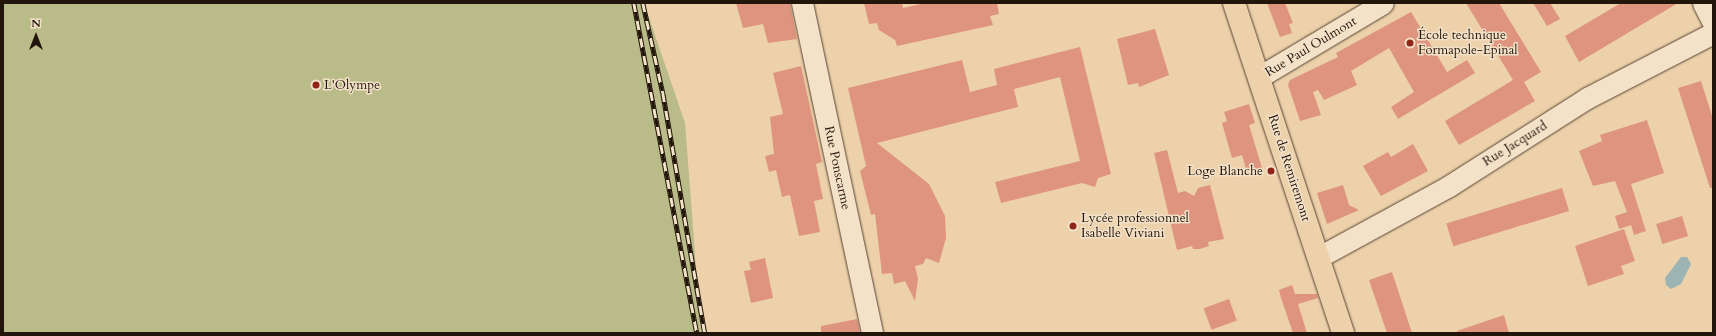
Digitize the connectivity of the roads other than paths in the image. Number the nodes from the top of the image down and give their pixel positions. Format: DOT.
graph roads {
  1 [pos="802,3"];
  2 [pos="1234,3"];
  3 [pos="1383,3"];
  4 [pos="1703,3"];
  5 [pos="1713,23"];
  6 [pos="1713,33"];
  7 [pos="1259,77"];
  8 [pos="1319,257"];
  9 [pos="872,333"];
  10 [pos="1343,333"];
  1 -- 9 [label="street, Rue Ponscarme"];
  2 -- 7 [label="main road, Rue de Remiremont"];
  3 -- 7 [label="street, Rue Paul Oulmont"];
  4 -- 5 [label="street"];
  6 -- 8 [label="street, Rue Jacquard"];
  7 -- 8 [label="main road, Rue de Remiremont"];
  8 -- 10 [label="main road, Rue de Remiremont"];
}
